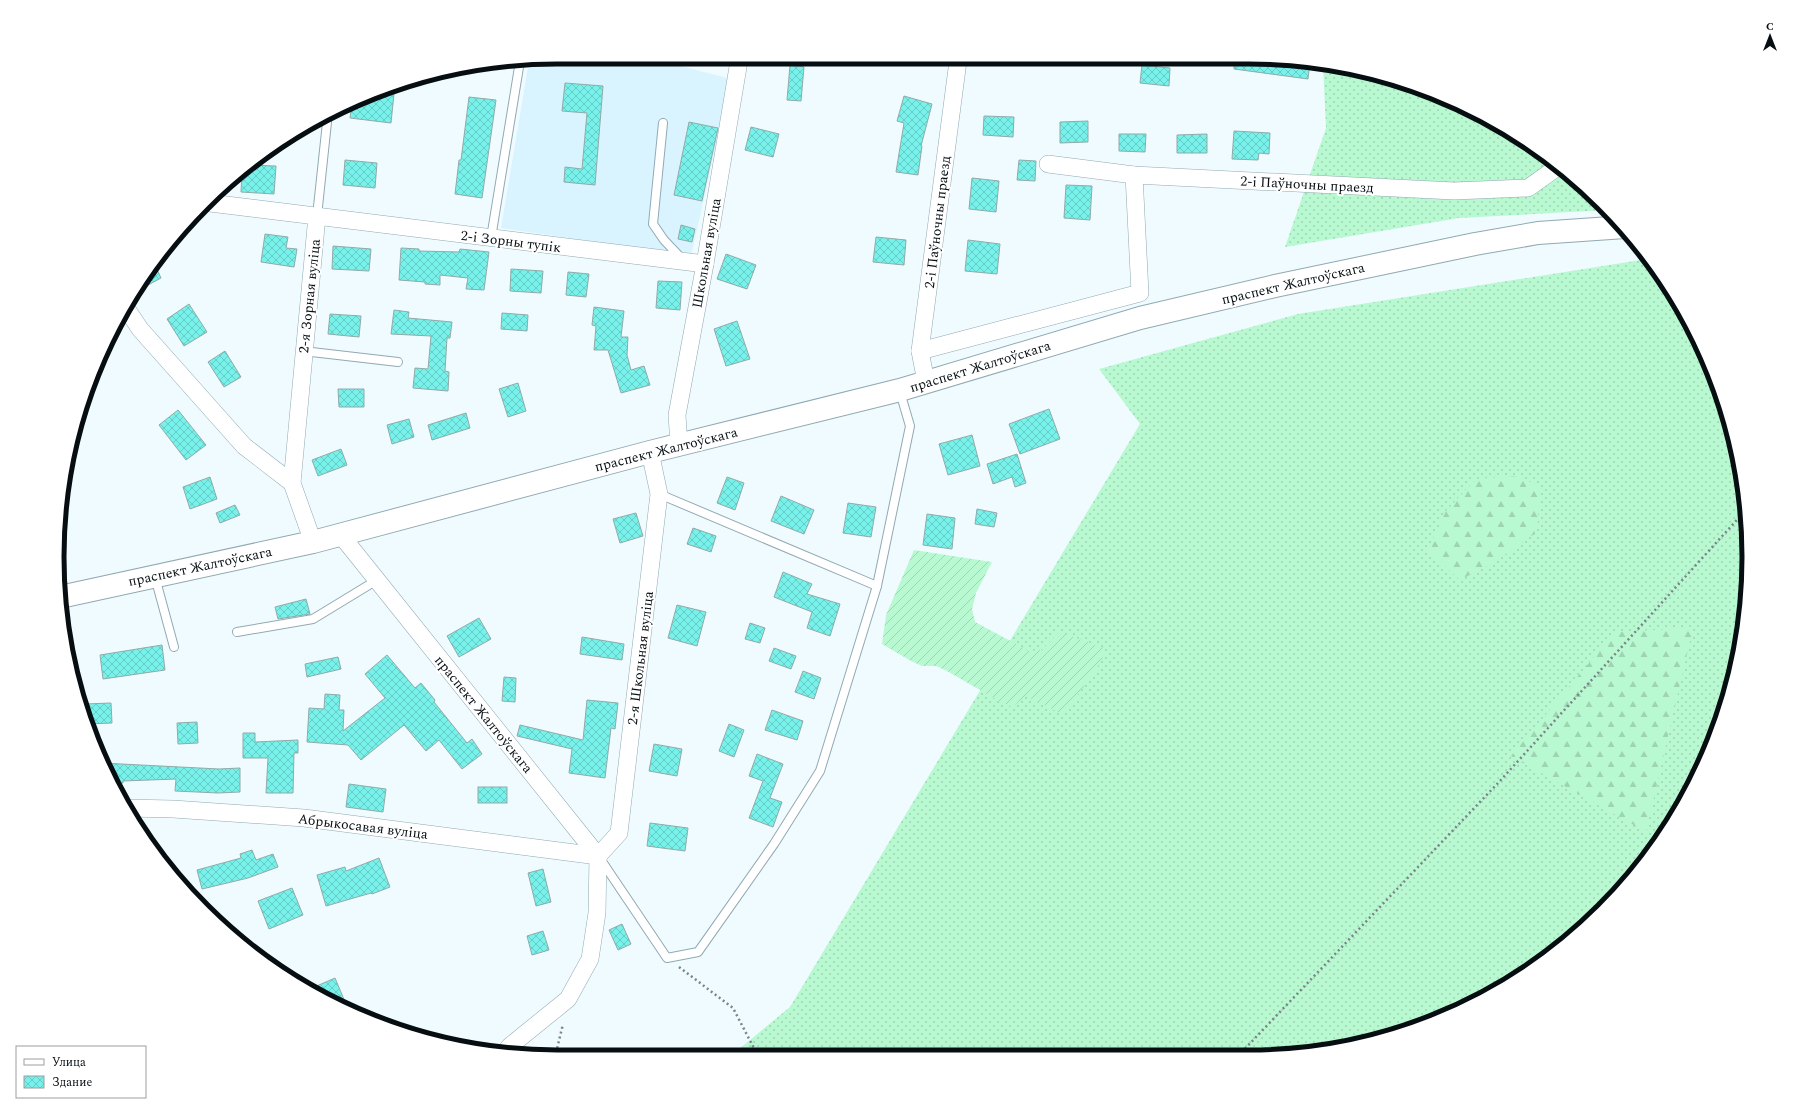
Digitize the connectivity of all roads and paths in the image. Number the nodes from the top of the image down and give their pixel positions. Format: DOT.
graph roads {
  1 [pos="738,64"];
  2 [pos="958,64"];
  3 [pos="519,66"];
  4 [pos="327,121"];
  5 [pos="663,123"];
  6 [pos="1048,164"];
  7 [pos="1554,170"];
  8 [pos="1134,175"];
  9 [pos="213,203"];
  10 [pos="317,216"];
  11 [pos="1616,228"];
  12 [pos="491,238"];
  13 [pos="685,262"];
  14 [pos="705,264"];
  15 [pos="129,312"];
  16 [pos="303,351"];
  17 [pos="920,351"];
  18 [pos="398,362"];
  19 [pos="926,382"];
  20 [pos="900,390"];
  21 [pos="679,445"];
  22 [pos="650,452"];
  23 [pos="292,483"];
  24 [pos="659,494"];
  25 [pos="1740,516"];
  26 [pos="340,534"];
  27 [pos="313,542"];
  28 [pos="154,576"];
  29 [pos="377,580"];
  30 [pos="877,586"];
  31 [pos="66,598"];
  32 [pos="237,632"];
  33 [pos="174,647"];
  34 [pos="133,808"];
  35 [pos="598,856"];
  36 [pos="667,958"];
  37 [pos="509,1047"];
  38 [pos="755,1050"];
  39 [pos="1244,1050"];
  1 -- 14 [label="street, Школьная вуліца"];
  2 -- 17 [label="street, 2-і Паўночны праезд"];
  3 -- 12 [label="lane"];
  4 -- 10 [label="lane"];
  5 -- 13 [label="lane"];
  6 -- 8 [label="street, 2-і Паўночны праезд"];
  7 -- 8 [label="street, 2-і Паўночны праезд"];
  8 -- 17 [label="street"];
  9 -- 10 [label="street"];
  10 -- 12 [label="street, 2-і Зорны тупік"];
  10 -- 16 [label="street, 2-я Зорная вуліца"];
  11 -- 19 [label="main road, праспект Жалтоўскага"];
  12 -- 13 [label="street, 2-і Зорны тупік"];
  13 -- 14 [label="street, 2-і Зорны тупік"];
  14 -- 21 [label="street, Школьная вуліца"];
  15 -- 23 [label="street"];
  16 -- 18 [label="lane"];
  16 -- 23 [label="street, 2-я Зорная вуліца"];
  17 -- 19 [label="street, 2-і Паўночны праезд"];
  19 -- 20 [label="main road, праспект Жалтоўскага"];
  20 -- 21 [label="main road, праспект Жалтоўскага"];
  20 -- 30 [label="lane"];
  21 -- 22 [label="main road, праспект Жалтоўскага"];
  22 -- 24 [label="street, 2-я Школьная вуліца"];
  22 -- 26 [label="main road, праспект Жалтоўскага"];
  23 -- 27 [label="street, 2-я Зорная вуліца"];
  24 -- 30 [label="lane"];
  24 -- 35 [label="street, 2-я Школьная вуліца"];
  25 -- 39 [label="path"];
  26 -- 27 [label="main road, праспект Жалтоўскага"];
  26 -- 29 [label="street, праспект Жалтоўскага"];
  27 -- 28 [label="main road, праспект Жалтоўскага"];
  28 -- 31 [label="main road, праспект Жалтоўскага"];
  28 -- 33 [label="lane"];
  29 -- 32 [label="lane"];
  29 -- 35 [label="street, праспект Жалтоўскага"];
  30 -- 36 [label="lane"];
  34 -- 35 [label="street, Абрыкосавая вуліца"];
  35 -- 36 [label="lane"];
  35 -- 37 [label="street"];
  36 -- 38 [label="path"];
}
